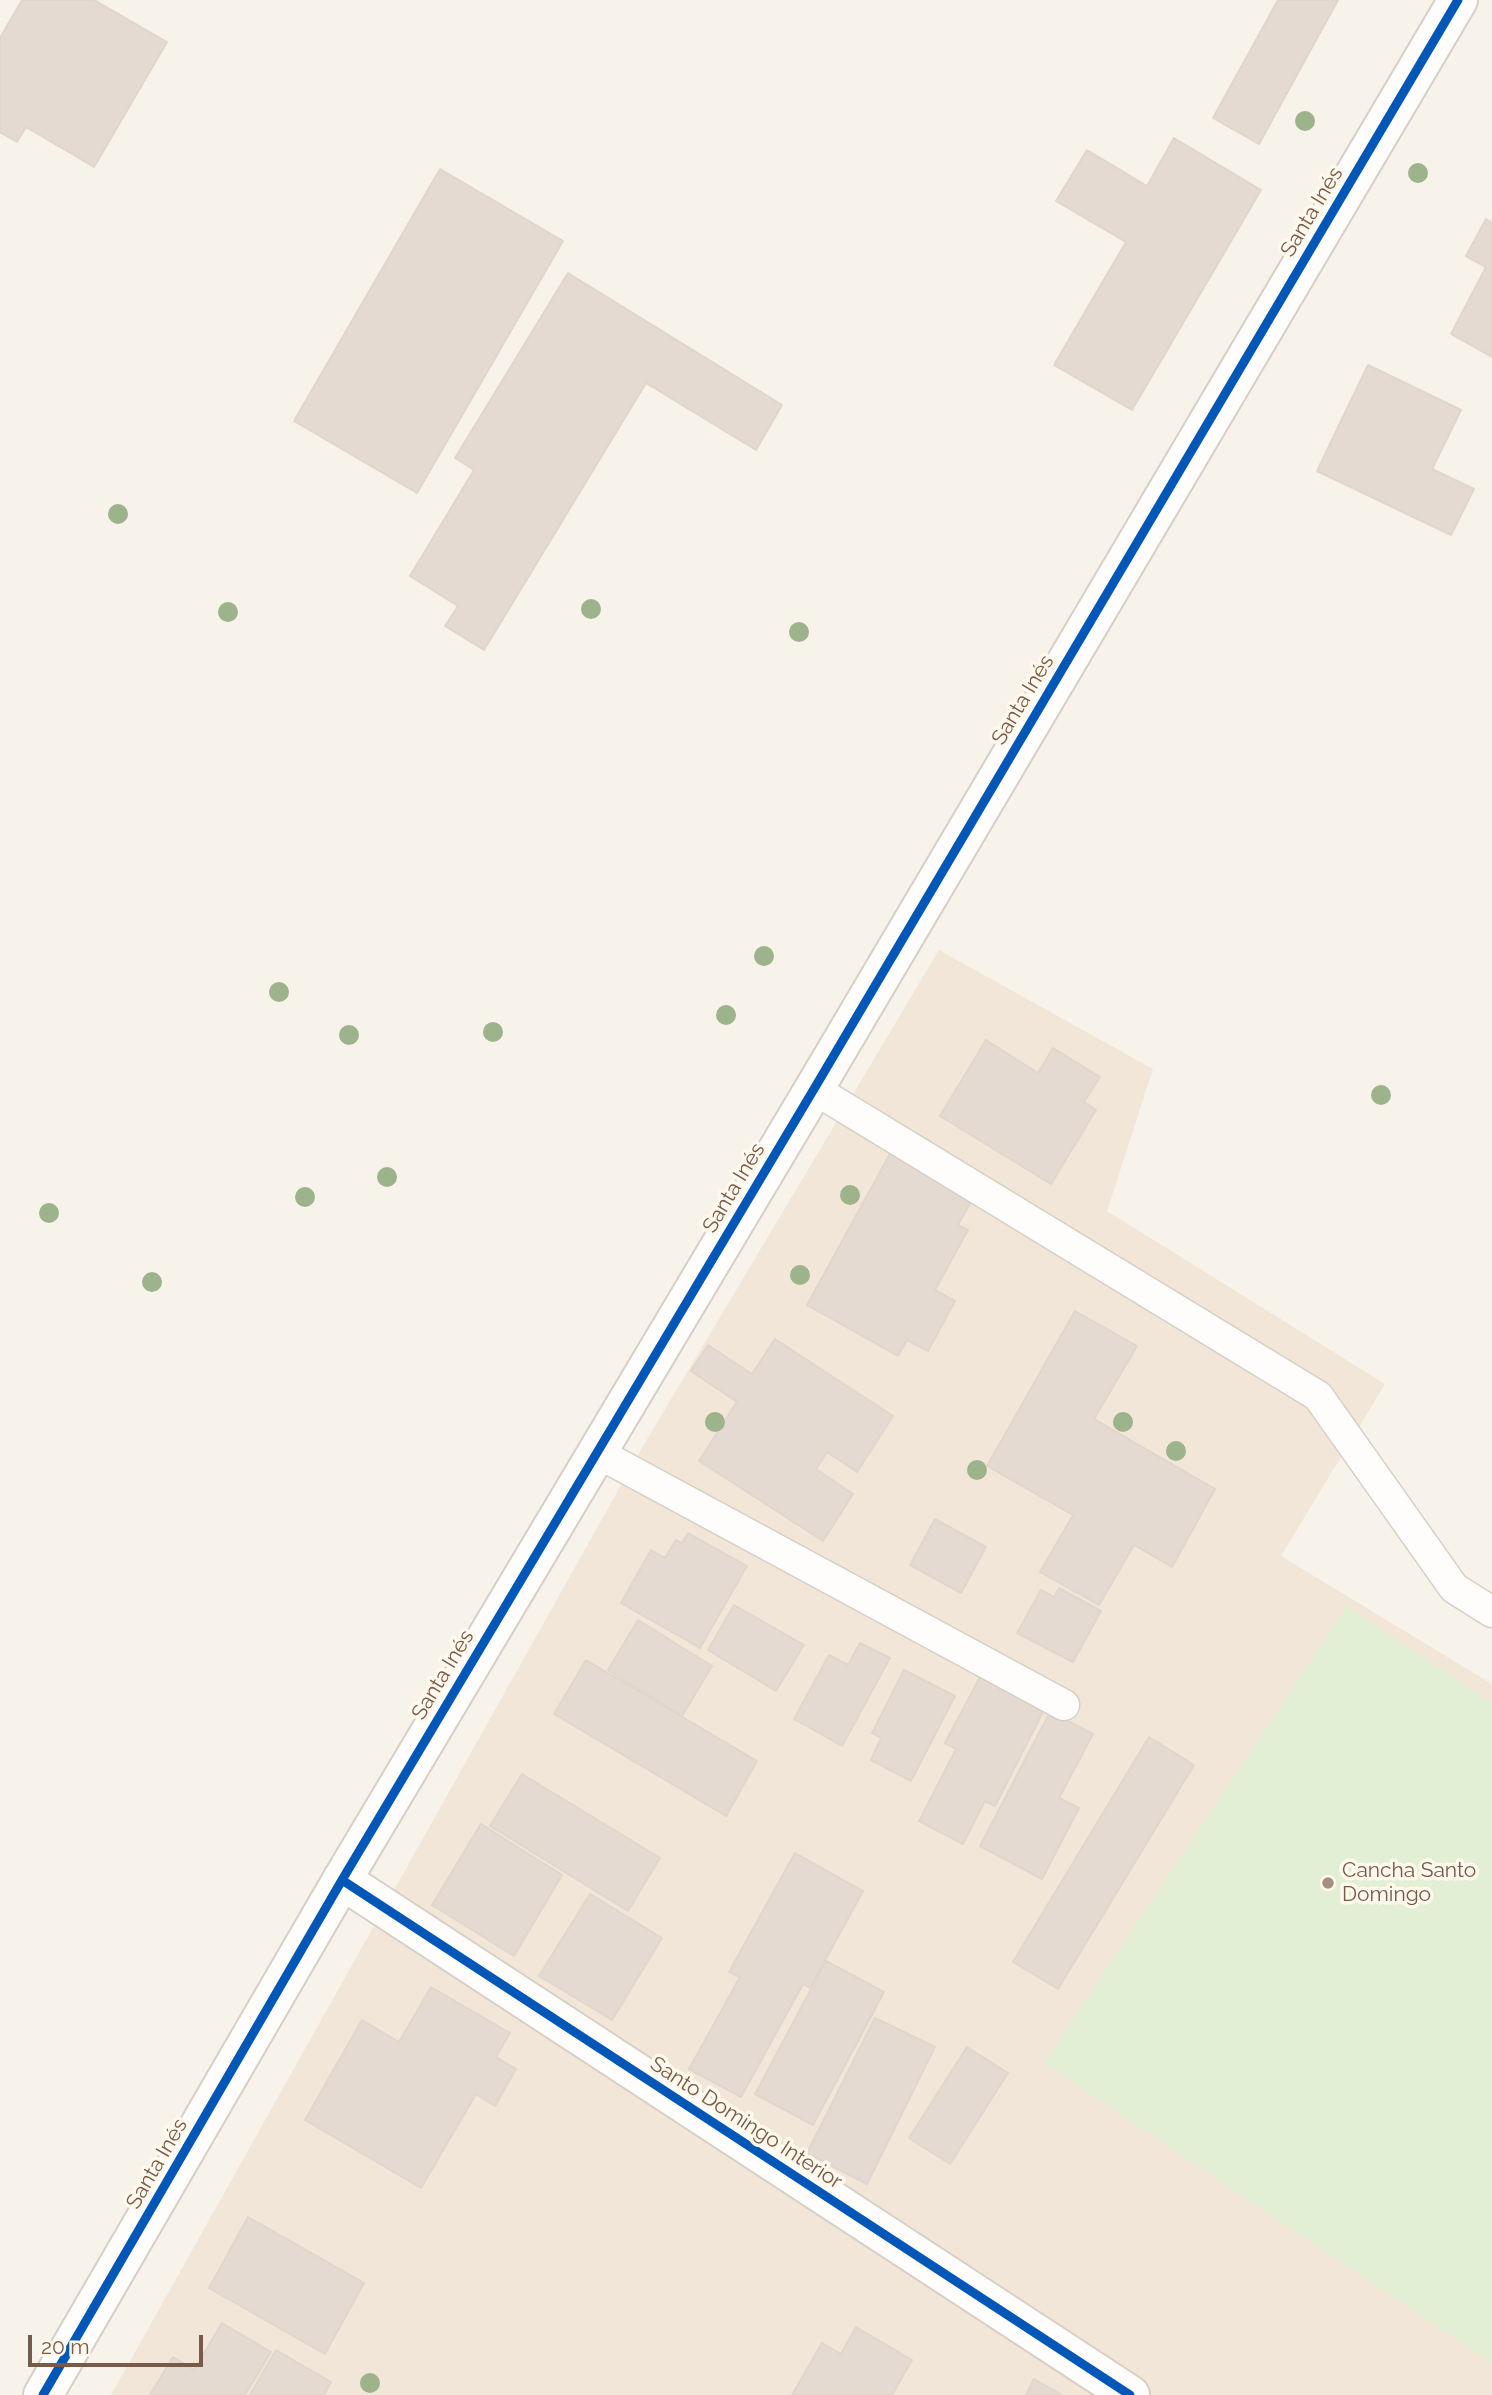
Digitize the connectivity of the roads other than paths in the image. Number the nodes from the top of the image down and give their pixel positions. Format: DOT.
graph roads {
  1 [pos="1458,0"];
  2 [pos="814,1088"];
  3 [pos="596,1452"];
  4 [pos="1492,1612"];
  5 [pos="1064,1705"];
  6 [pos="342,1880"];
  7 [pos="43,2395"];
  8 [pos="1130,2395"];
  1 -- 2 [label="main road, Santa Inés"];
  2 -- 3 [label="main road, Santa Inés"];
  2 -- 4 [label="lane"];
  3 -- 5 [label="lane"];
  3 -- 6 [label="main road, Santa Inés"];
  6 -- 7 [label="main road, Santa Inés"];
  6 -- 8 [label="main road, Santo Domingo Interior"];
}
